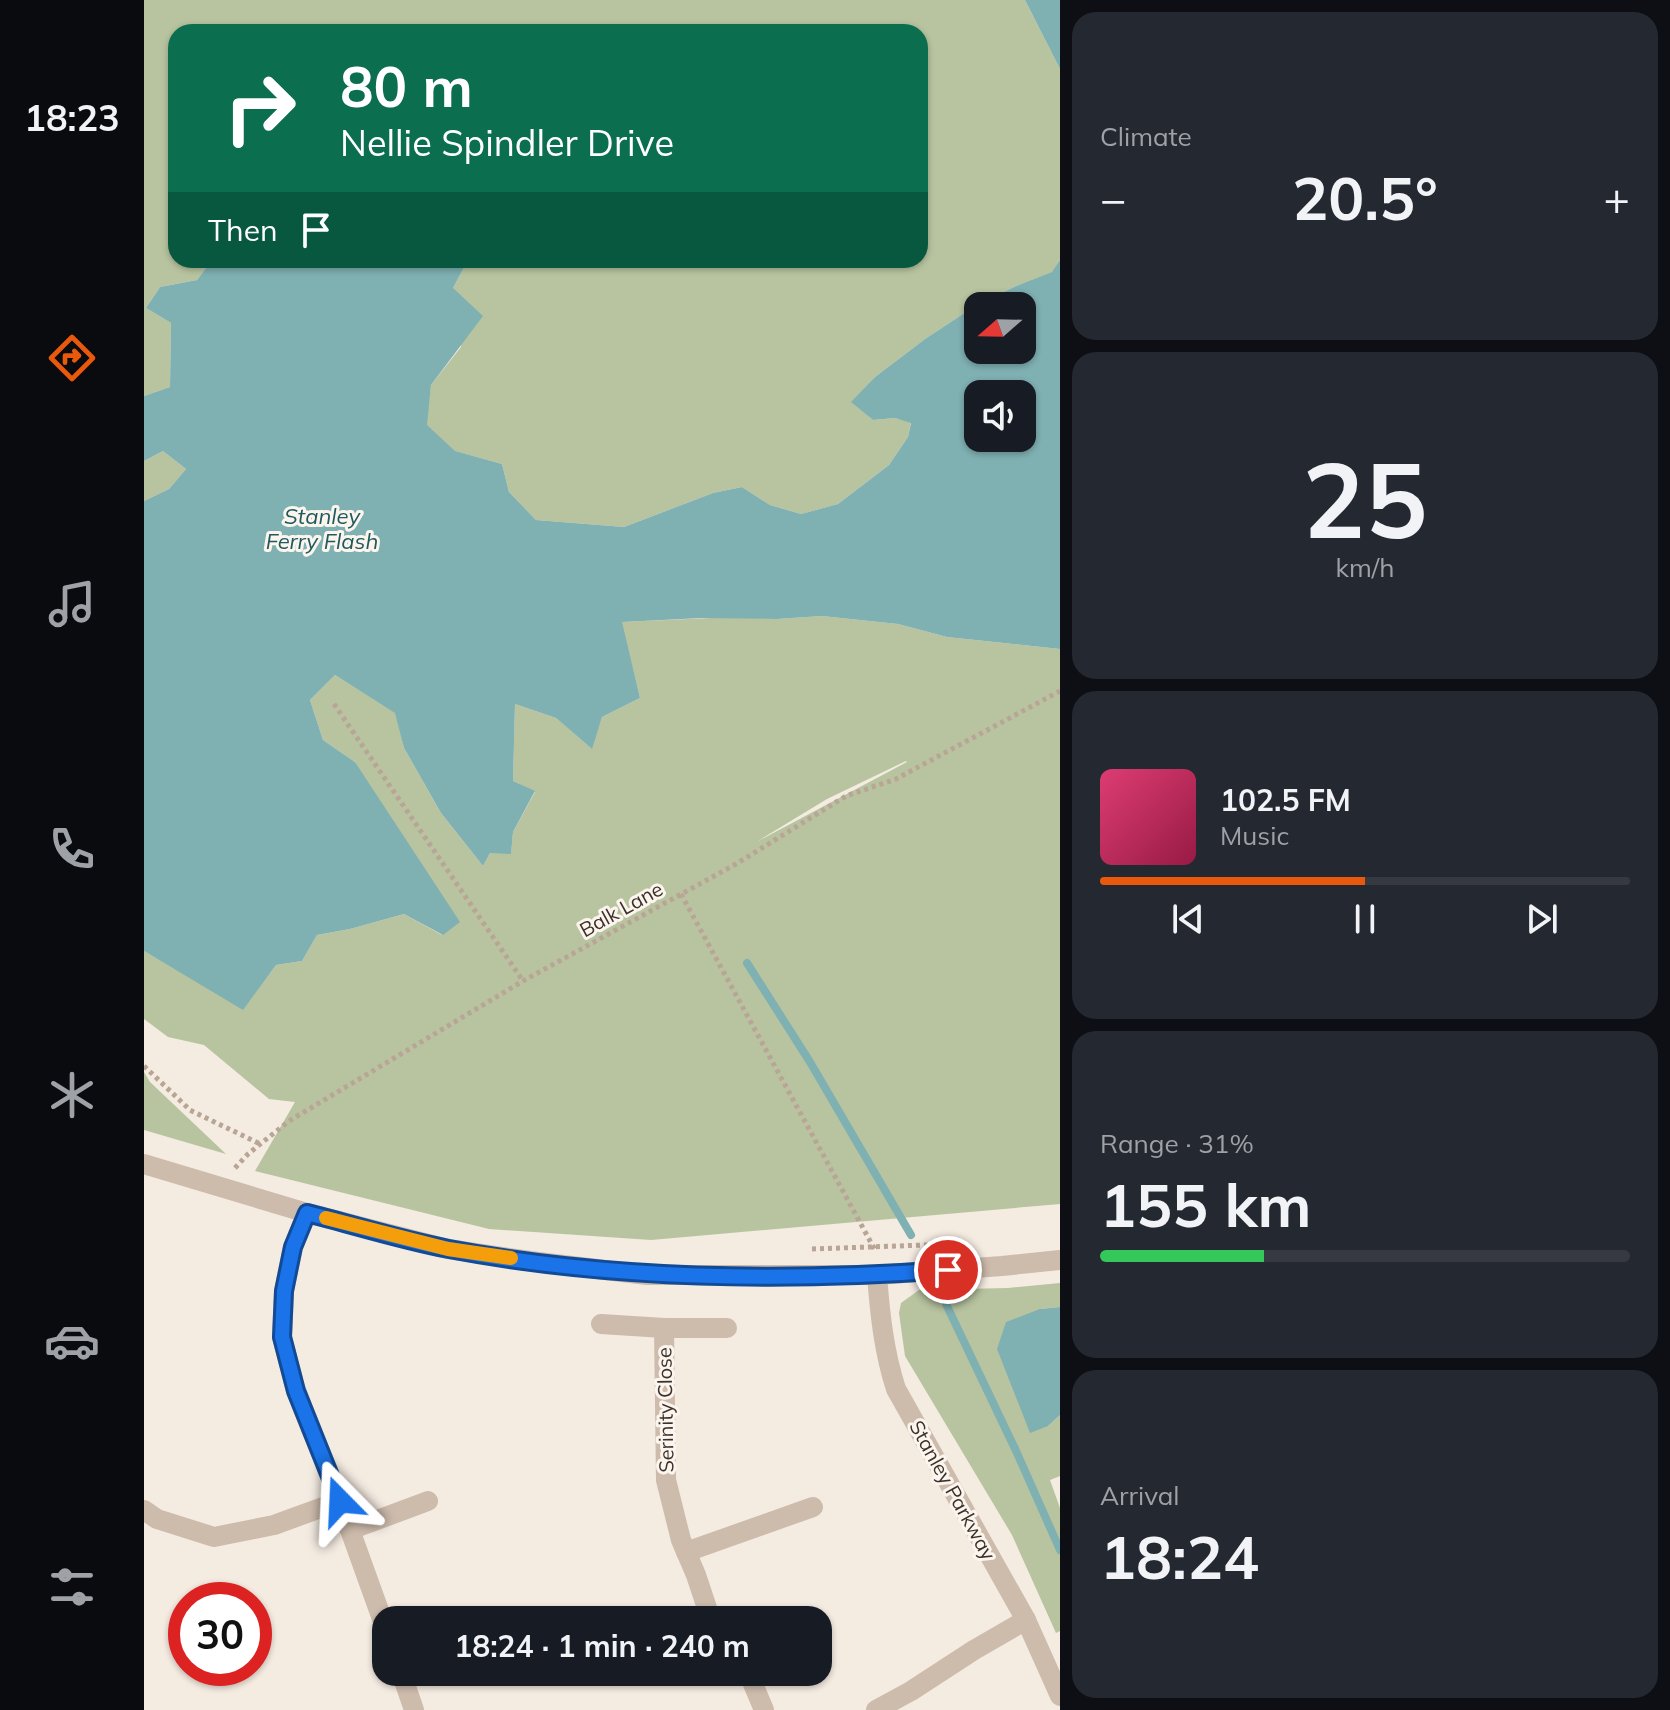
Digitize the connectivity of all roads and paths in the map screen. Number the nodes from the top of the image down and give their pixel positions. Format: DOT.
graph roads {
  1 [pos="1060,691"];
  2 [pos="334,704"];
  3 [pos="681,894"];
  4 [pos="523,981"];
  5 [pos="144,1066"];
  6 [pos="260,1144"];
  7 [pos="144,1164"];
  8 [pos="244,1176"];
  9 [pos="307,1213"];
  10 [pos="964,1243"];
  11 [pos="874,1248"];
  12 [pos="798,1250"];
  13 [pos="1060,1260"];
  14 [pos="877,1275"];
  15 [pos="601,1324"];
  16 [pos="664,1328"];
  17 [pos="727,1328"];
  18 [pos="340,1501"];
  19 [pos="428,1501"];
  20 [pos="813,1507"];
  21 [pos="144,1510"];
  22 [pos="350,1530"];
  23 [pos="686,1552"];
  24 [pos="377,1606"];
  25 [pos="706,1606"];
  26 [pos="1026,1620"];
  27 [pos="1052,1650"];
  28 [pos="406,1686"];
  29 [pos="754,1686"];
  30 [pos="1060,1696"];
  31 [pos="414,1710"];
  32 [pos="764,1710"];
  33 [pos="876,1710"];
  1 -- 3 [label="path, Balk Lane"];
  2 -- 4 [label="path"];
  3 -- 4 [label="path, Balk Lane"];
  3 -- 11 [label="path"];
  4 -- 6 [label="path, Balk Lane"];
  5 -- 6 [label="path"];
  6 -- 8 [label="path, Balk Lane"];
  7 -- 9 [label="street"];
  9 -- 14 [label="street"];
  9 -- 18 [label="street"];
  10 -- 11 [label="path"];
  11 -- 12 [label="path"];
  11 -- 14 [label="path"];
  13 -- 14 [label="street"];
  14 -- 26 [label="street, Stanley Parkway"];
  15 -- 16 [label="street, Serinity Close"];
  16 -- 17 [label="street"];
  16 -- 23 [label="street, Serinity Close"];
  18 -- 21 [label="street"];
  18 -- 22 [label="street"];
  19 -- 22 [label="street"];
  20 -- 23 [label="street"];
  22 -- 24 [label="street"];
  23 -- 25 [label="street, Serinity Close"];
  26 -- 27 [label="street, Stanley Parkway"];
  26 -- 33 [label="street"];
  27 -- 30 [label="street, Stanley Parkway"];
  28 -- 31 [label="street"];
  29 -- 32 [label="street"];
}
